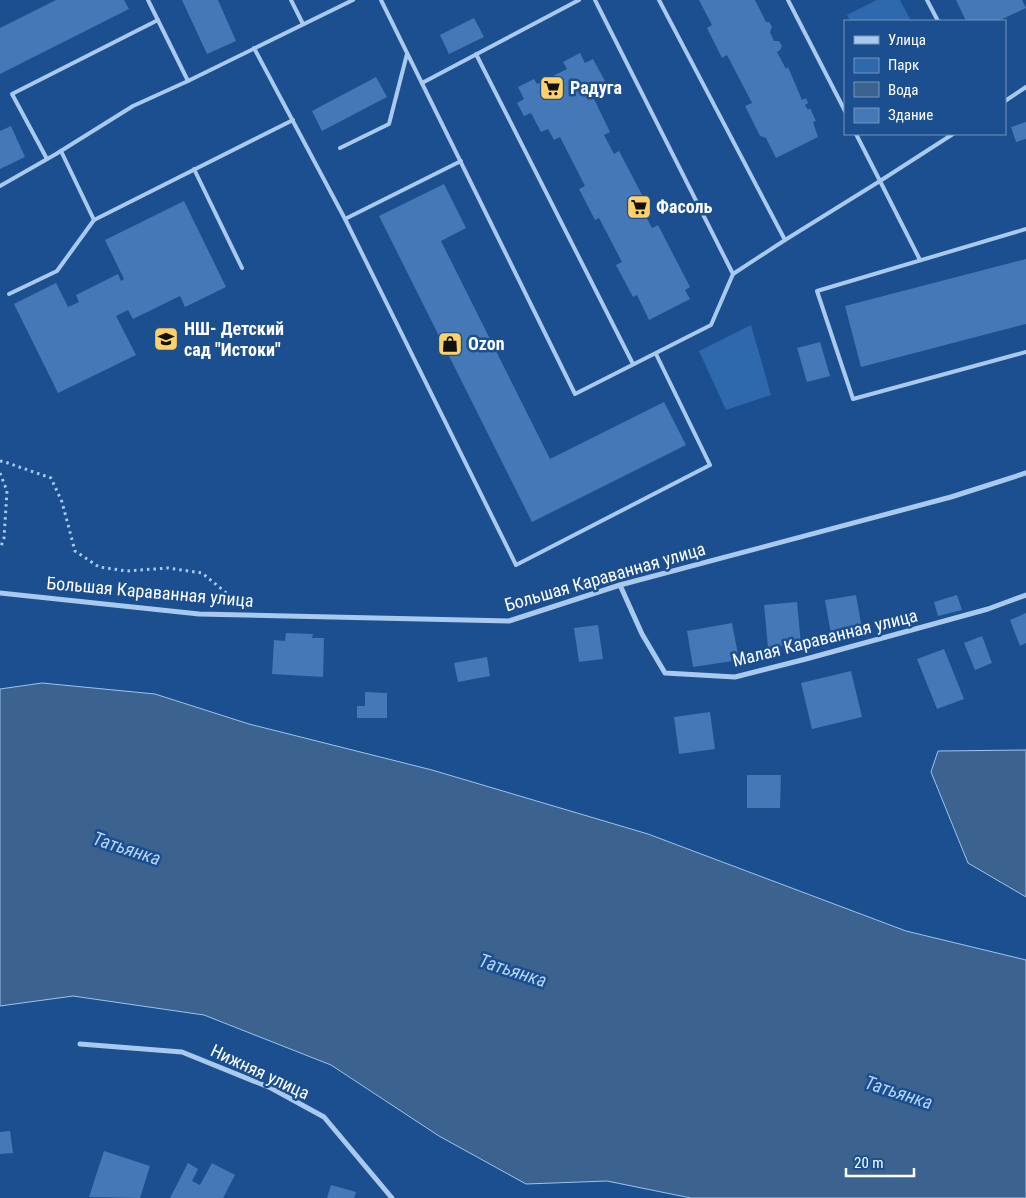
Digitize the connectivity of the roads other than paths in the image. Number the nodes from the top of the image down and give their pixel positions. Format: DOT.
graph roads {
  1 [pos="148,0"];
  2 [pos="291,0"];
  3 [pos="353,0"];
  4 [pos="381,0"];
  5 [pos="579,0"];
  6 [pos="595,0"];
  7 [pos="659,0"];
  8 [pos="788,0"];
  9 [pos="927,0"];
  10 [pos="158,20"];
  11 [pos="937,20"];
  12 [pos="303,24"];
  13 [pos="254,48"];
  14 [pos="407,54"];
  15 [pos="476,54"];
  16 [pos="188,81"];
  17 [pos="422,83"];
  18 [pos="1026,87"];
  19 [pos="1006,99"];
  20 [pos="844,110"];
  21 [pos="293,120"];
  22 [pos="857,135"];
  23 [pos="951,135"];
  24 [pos="340,148"];
  25 [pos="61,151"];
  26 [pos="47,159"];
  27 [pos="461,162"];
  28 [pos="194,169"];
  29 [pos="880,181"];
  30 [pos="0,186"];
  31 [pos="345,219"];
  32 [pos="94,220"];
  33 [pos="1026,229"];
  34 [pos="785,240"];
  35 [pos="920,260"];
  36 [pos="242,268"];
  37 [pos="733,274"];
  38 [pos="9,294"];
  39 [pos="1026,352"];
  40 [pos="656,354"];
  41 [pos="633,364"];
  42 [pos="1026,473"];
  43 [pos="620,585"];
  44 [pos="0,593"];
  45 [pos="1026,595"];
  46 [pos="80,1044"];
  47 [pos="392,1198"];
  1 -- 10 [label="lane"];
  2 -- 12 [label="lane"];
  3 -- 12 [label="lane"];
  4 -- 14 [label="lane"];
  5 -- 15 [label="lane"];
  6 -- 37 [label="lane"];
  7 -- 34 [label="lane"];
  8 -- 20 [label="lane"];
  9 -- 11 [label="lane"];
  10 -- 16 [label="lane"];
  10 -- 26 [label="lane"];
  12 -- 13 [label="lane"];
  13 -- 16 [label="lane"];
  13 -- 21 [label="lane"];
  14 -- 17 [label="lane"];
  14 -- 24 [label="lane"];
  15 -- 17 [label="lane"];
  15 -- 41 [label="lane"];
  16 -- 25 [label="lane"];
  17 -- 27 [label="lane"];
  18 -- 19 [label="lane"];
  21 -- 28 [label="lane"];
  21 -- 31 [label="lane"];
  22 -- 29 [label="lane"];
  23 -- 29 [label="lane"];
  25 -- 26 [label="lane"];
  25 -- 32 [label="lane"];
  26 -- 30 [label="lane"];
  27 -- 31 [label="lane"];
  27 -- 41 [label="lane"];
  28 -- 32 [label="lane"];
  28 -- 36 [label="lane"];
  29 -- 34 [label="lane"];
  29 -- 35 [label="lane"];
  31 -- 40 [label="lane"];
  32 -- 38 [label="lane"];
  33 -- 35 [label="lane"];
  34 -- 37 [label="lane"];
  35 -- 39 [label="lane"];
  37 -- 40 [label="lane"];
  40 -- 41 [label="lane"];
  42 -- 43 [label="street, Большая Караванная улица"];
  43 -- 44 [label="street, Большая Караванная улица"];
  43 -- 45 [label="street, Малая Караванная улица"];
  46 -- 47 [label="street, Нижняя улица"];
}
